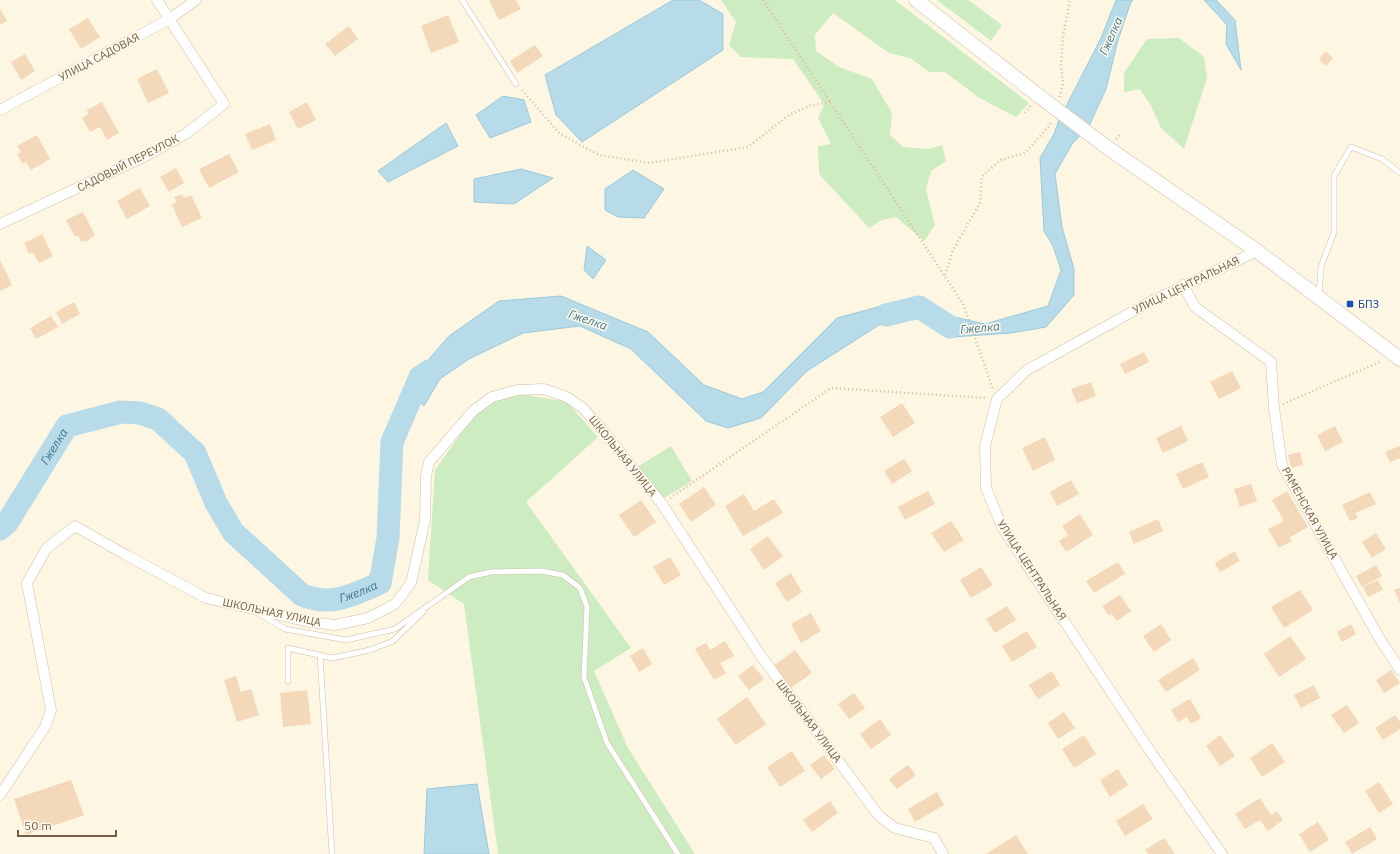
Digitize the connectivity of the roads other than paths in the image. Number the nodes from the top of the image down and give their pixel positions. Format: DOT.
graph roads {
  1 [pos="157,0"];
  2 [pos="196,0"];
  3 [pos="462,0"];
  4 [pos="916,0"];
  5 [pos="168,20"];
  6 [pos="516,84"];
  7 [pos="0,110"];
  8 [pos="1400,173"];
  9 [pos="0,224"];
  10 [pos="1257,251"];
  11 [pos="1183,285"];
  12 [pos="1319,299"];
  13 [pos="1400,359"];
  14 [pos="437,599"];
  15 [pos="243,605"];
  16 [pos="320,655"];
  17 [pos="1400,670"];
  18 [pos="288,681"];
  19 [pos="0,795"];
  20 [pos="332,854"];
  21 [pos="678,854"];
  22 [pos="943,854"];
  23 [pos="1222,854"];
  1 -- 5 [label="street, САДОВЫЙ ПЕРЕУЛОК"];
  2 -- 5 [label="street, УЛИЦА САДОВАЯ"];
  3 -- 6 [label="lane"];
  4 -- 10 [label="main road, bridge"];
  5 -- 7 [label="street, УЛИЦА САДОВАЯ"];
  5 -- 9 [label="street, САДОВЫЙ ПЕРЕУЛОК"];
  8 -- 12 [label="lane"];
  10 -- 11 [label="street, УЛИЦА ЦЕНТРАЛЬНАЯ"];
  10 -- 12 [label="main road"];
  11 -- 17 [label="street, РАМЕНСКАЯ УЛИЦА"];
  11 -- 23 [label="street, УЛИЦА ЦЕНТРАЛЬНАЯ"];
  12 -- 13 [label="main road"];
  14 -- 15 [label="lane"];
  14 -- 16 [label="lane"];
  14 -- 21 [label="lane"];
  15 -- 19 [label="street, ШКОЛЬНАЯ УЛИЦА"];
  15 -- 22 [label="street, ШКОЛЬНАЯ УЛИЦА"];
  16 -- 18 [label="lane"];
  16 -- 20 [label="lane"];
}
